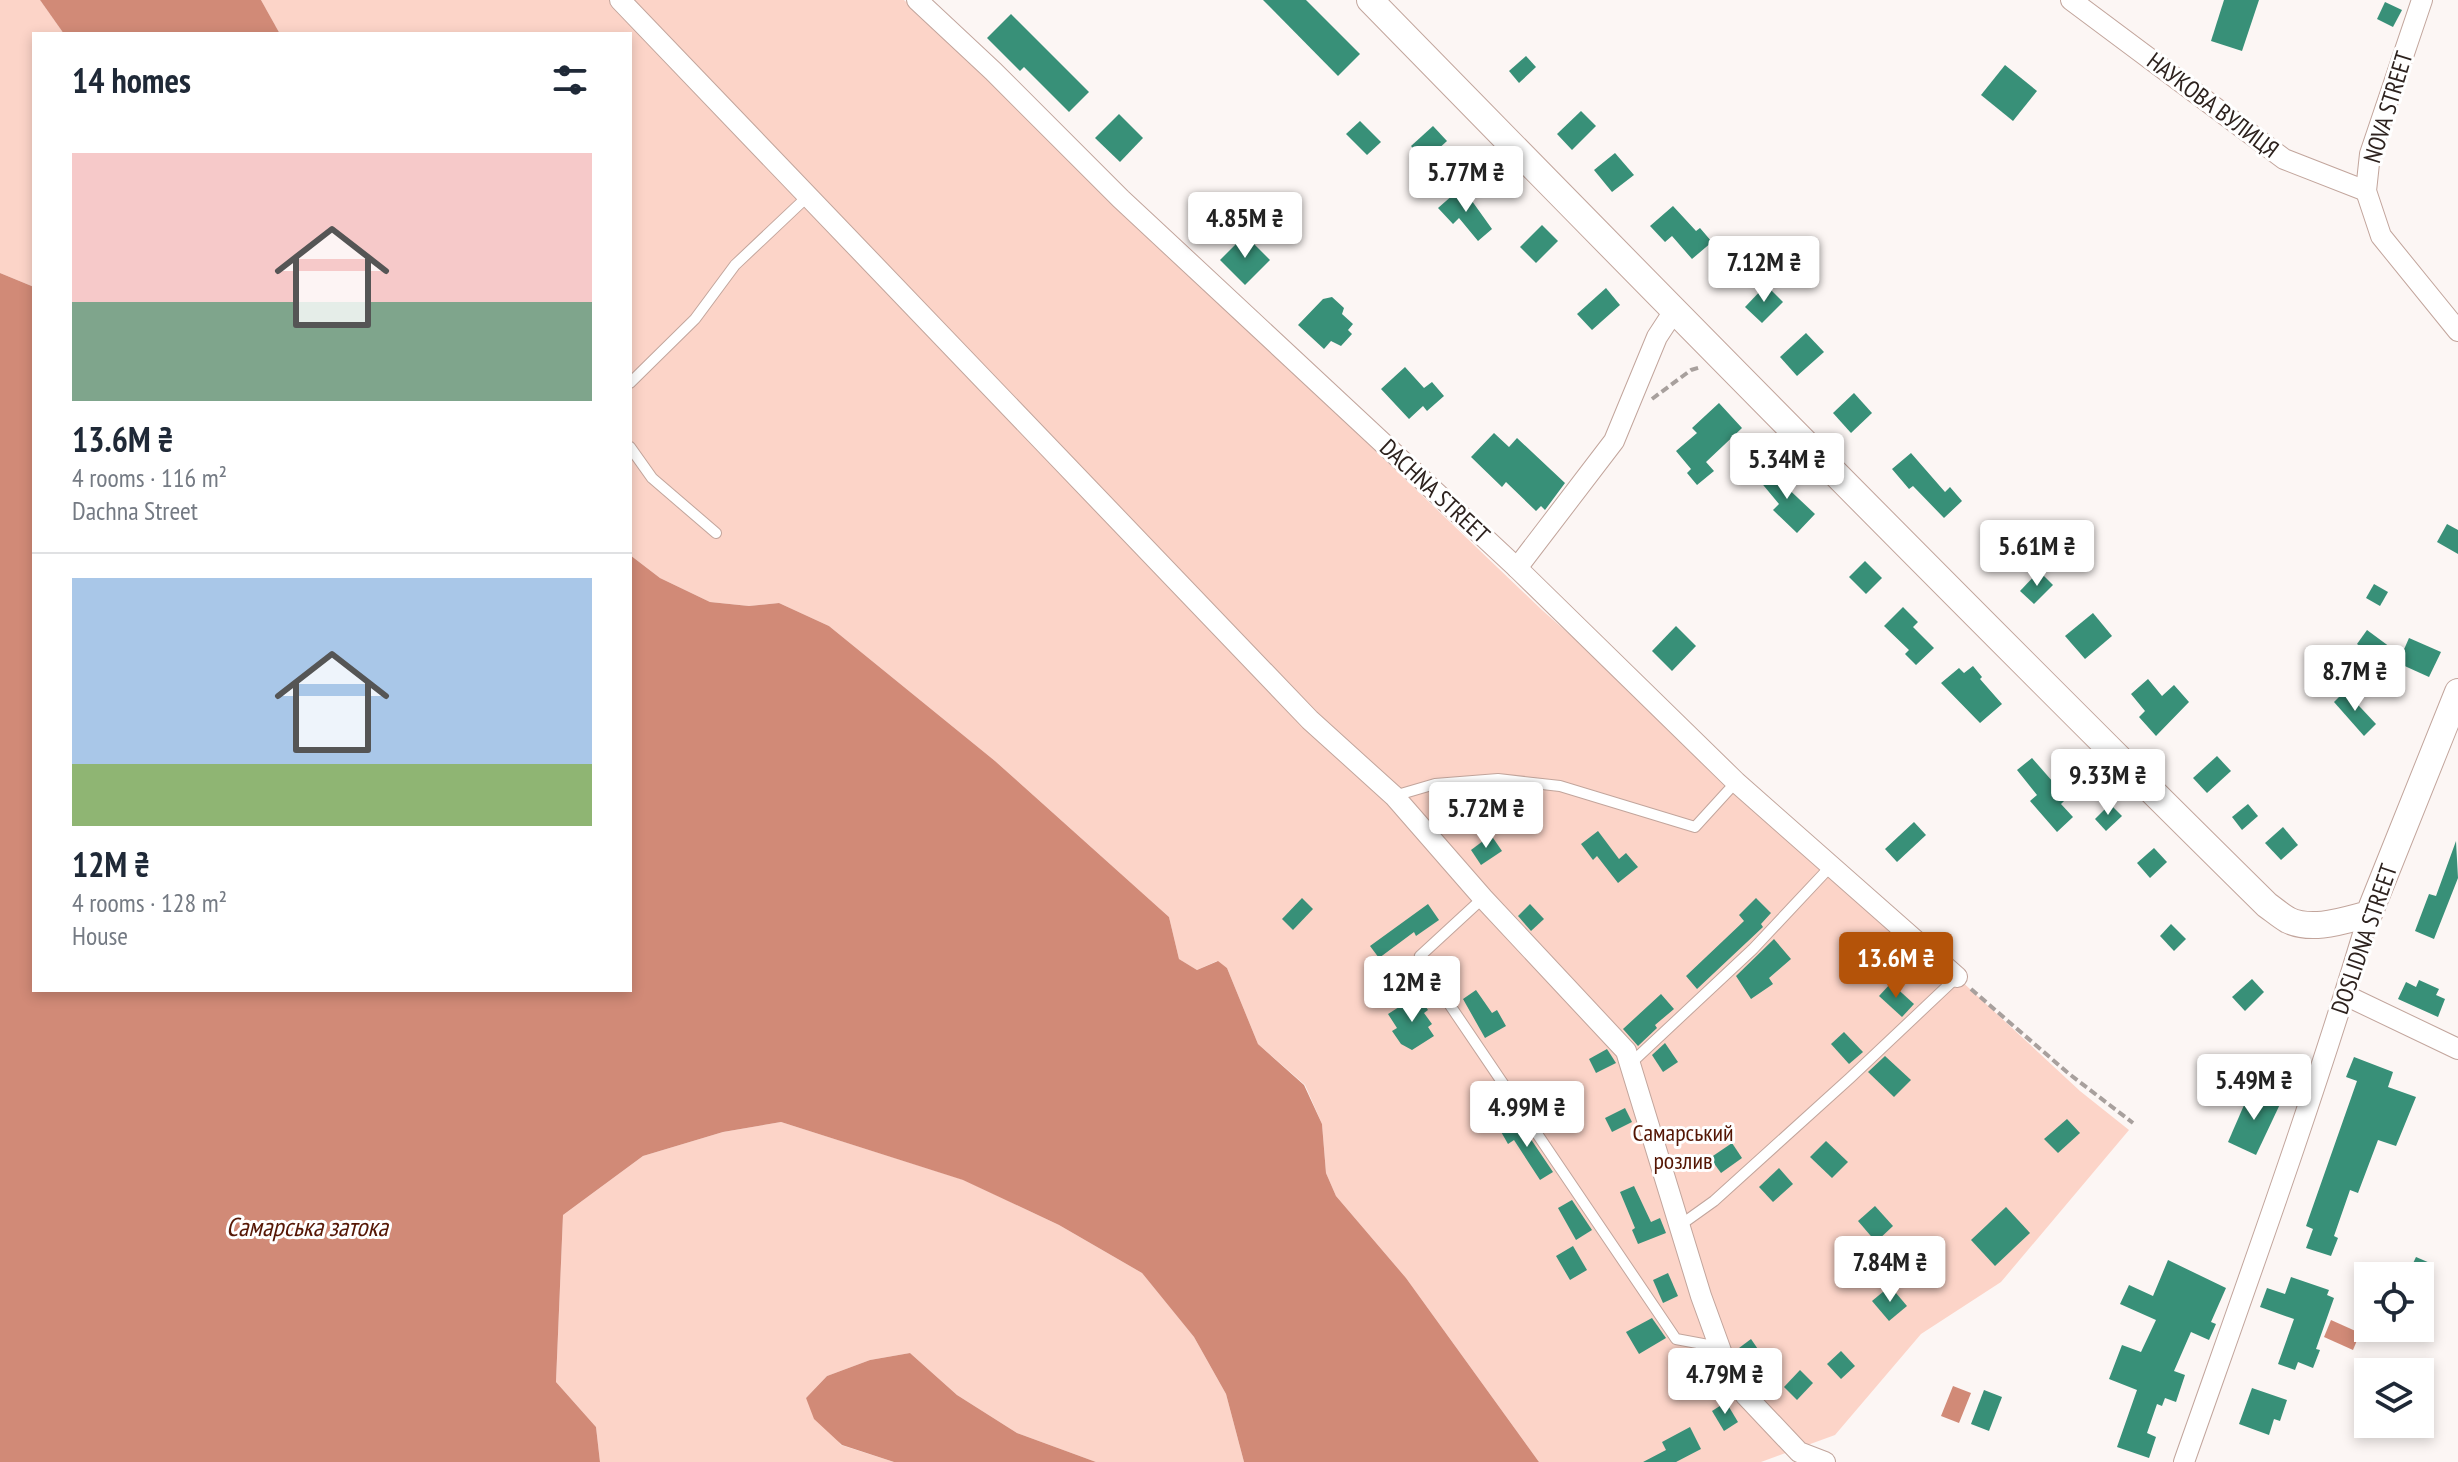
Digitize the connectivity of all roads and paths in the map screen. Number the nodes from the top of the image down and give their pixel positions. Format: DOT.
graph roads {
  1 [pos="620,0"];
  2 [pos="917,0"];
  3 [pos="1370,0"];
  4 [pos="2071,0"];
  5 [pos="2422,0"];
  6 [pos="2366,191"];
  7 [pos="807,197"];
  8 [pos="1674,311"];
  9 [pos="2458,331"];
  10 [pos="1727,365"];
  11 [pos="632,381"];
  12 [pos="1628,412"];
  13 [pos="632,450"];
  14 [pos="716,533"];
  15 [pos="1517,568"];
  16 [pos="2458,694"];
  17 [pos="1736,782"];
  18 [pos="1394,796"];
  19 [pos="1830,867"];
  20 [pos="1483,898"];
  21 [pos="2369,914"];
  22 [pos="1957,977"];
  23 [pos="2345,995"];
  24 [pos="2458,1049"];
  25 [pos="1630,1064"];
  26 [pos="2133,1123"];
  27 [pos="1679,1226"];
  28 [pos="1719,1347"];
  29 [pos="1825,1462"];
  30 [pos="2184,1462"];
  1 -- 7 [label="street"];
  2 -- 15 [label="street, DACHNA STREET"];
  3 -- 8 [label="street"];
  4 -- 6 [label="street, НАУКОВА ВУЛИЦЯ"];
  5 -- 6 [label="street, NOVA STREET"];
  6 -- 9 [label="street, NOVA STREET"];
  7 -- 11 [label="lane"];
  7 -- 18 [label="street"];
  8 -- 10 [label="street"];
  8 -- 12 [label="street"];
  10 -- 12 [label="path"];
  10 -- 21 [label="street"];
  12 -- 15 [label="street"];
  13 -- 14 [label="lane"];
  15 -- 17 [label="street, DACHNA STREET"];
  16 -- 21 [label="street, DOSLIDNA STREET"];
  17 -- 18 [label="lane"];
  17 -- 19 [label="street, DACHNA STREET"];
  18 -- 20 [label="street"];
  19 -- 22 [label="street, DACHNA STREET"];
  19 -- 25 [label="lane"];
  20 -- 25 [label="street"];
  20 -- 28 [label="lane"];
  21 -- 23 [label="street, DOSLIDNA STREET"];
  22 -- 26 [label="path"];
  22 -- 27 [label="lane"];
  23 -- 24 [label="street"];
  23 -- 30 [label="street, DOSLIDNA STREET"];
  25 -- 27 [label="street"];
  27 -- 28 [label="street"];
  28 -- 29 [label="street"];
}
